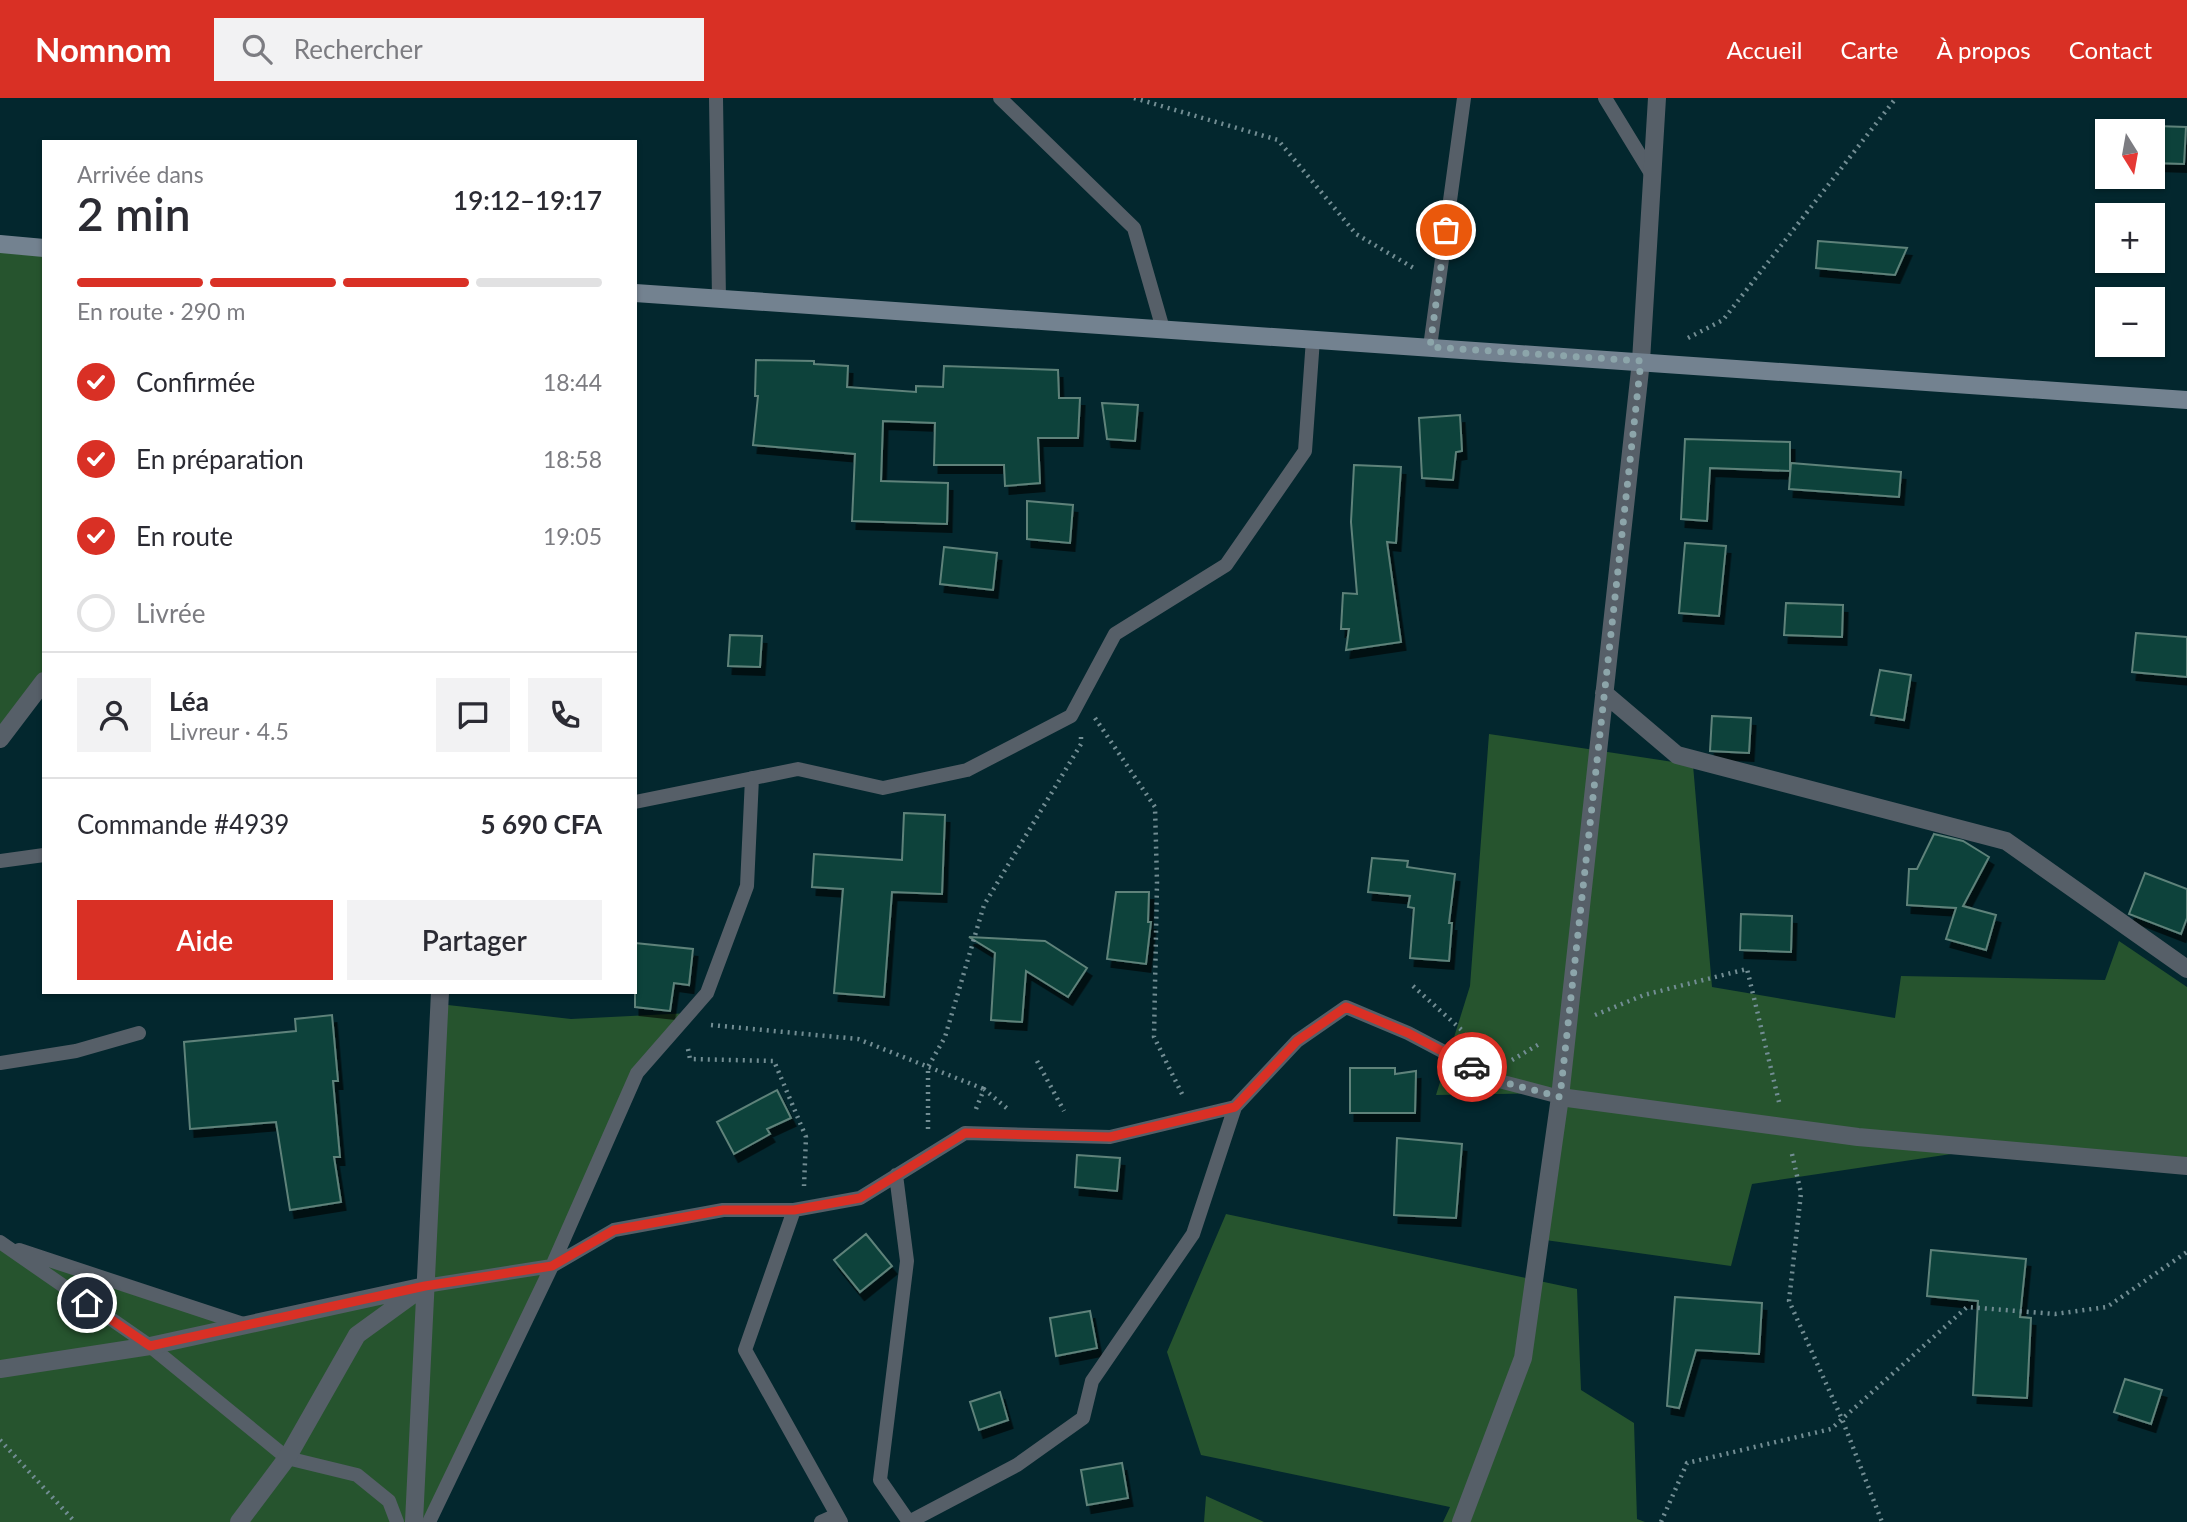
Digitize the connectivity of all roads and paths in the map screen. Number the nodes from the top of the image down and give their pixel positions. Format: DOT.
graph roads {
  1 [pos="716,98"];
  2 [pos="1000,98"];
  3 [pos="1134,98"];
  4 [pos="1464,98"];
  5 [pos="1605,98"];
  6 [pos="1657,98"];
  7 [pos="1896,98"];
  8 [pos="1652,175"];
  9 [pos="0,244"];
  10 [pos="42,247"];
  11 [pos="1438,283"];
  12 [pos="637,293"];
  13 [pos="719,299"];
  14 [pos="1163,329"];
  15 [pos="1313,339"];
  16 [pos="1430,347"];
  17 [pos="1641,361"];
  18 [pos="2187,400"];
  19 [pos="42,684"];
  20 [pos="1604,693"];
  21 [pos="1081,698"];
  22 [pos="0,739"];
  23 [pos="752,778"];
  24 [pos="637,802"];
  25 [pos="42,855"];
  26 [pos="0,861"];
  27 [pos="2187,969"];
  28 [pos="1413,986"];
  29 [pos="440,994"];
  30 [pos="682,1022"];
  31 [pos="1568,1026"];
  32 [pos="139,1033"];
  33 [pos="1473,1040"];
  34 [pos="1037,1060"];
  35 [pos="0,1063"];
  36 [pos="928,1067"];
  37 [pos="1488,1075"];
  38 [pos="984,1089"];
  39 [pos="1560,1097"];
  40 [pos="1235,1107"];
  41 [pos="1193,1117"];
  42 [pos="1786,1127"];
  43 [pos="1078,1136"];
  44 [pos="927,1157"];
  45 [pos="2187,1166"];
  46 [pos="896,1175"];
  47 [pos="799,1209"];
  48 [pos="1,1243"];
  49 [pos="2187,1252"];
  50 [pos="552,1266"];
  51 [pos="425,1286"];
  52 [pos="247,1325"];
  53 [pos="150,1346"];
  54 [pos="0,1369"];
  55 [pos="1842,1419"];
  56 [pos="0,1440"];
  57 [pos="287,1458"];
  58 [pos="839,1518"];
  59 [pos="75,1522"];
  60 [pos="239,1522"];
  61 [pos="397,1522"];
  62 [pos="414,1522"];
  63 [pos="429,1522"];
  64 [pos="821,1522"];
  65 [pos="909,1522"];
  66 [pos="1461,1522"];
  67 [pos="1661,1522"];
  68 [pos="1881,1522"];
  1 -- 13 [label="lane"];
  2 -- 14 [label="lane"];
  3 -- 11 [label="path"];
  4 -- 11 [label="lane"];
  5 -- 8 [label="lane"];
  6 -- 8 [label="street"];
  7 -- 17 [label="path"];
  8 -- 17 [label="street"];
  9 -- 10 [label="main road"];
  11 -- 16 [label="lane"];
  12 -- 13 [label="main road"];
  13 -- 14 [label="main road"];
  14 -- 15 [label="main road"];
  15 -- 16 [label="main road"];
  15 -- 21 [label="lane"];
  16 -- 17 [label="main road"];
  17 -- 18 [label="main road"];
  17 -- 20 [label="street"];
  19 -- 22 [label="street"];
  20 -- 27 [label="street"];
  20 -- 31 [label="street"];
  21 -- 23 [label="lane"];
  21 -- 36 [label="path"];
  21 -- 41 [label="path"];
  23 -- 24 [label="lane"];
  23 -- 30 [label="lane"];
  25 -- 26 [label="lane"];
  28 -- 33 [label="path"];
  29 -- 51 [label="street"];
  30 -- 36 [label="path"];
  30 -- 47 [label="path"];
  30 -- 50 [label="lane"];
  31 -- 37 [label="path"];
  31 -- 39 [label="street"];
  31 -- 42 [label="path"];
  32 -- 35 [label="lane"];
  34 -- 43 [label="path"];
  36 -- 38 [label="path"];
  36 -- 44 [label="path"];
  37 -- 39 [label="lane"];
  37 -- 40 [label="lane"];
  39 -- 42 [label="street"];
  39 -- 66 [label="street"];
  40 -- 41 [label="lane"];
  40 -- 65 [label="lane"];
  41 -- 43 [label="lane"];
  42 -- 45 [label="street"];
  42 -- 55 [label="path"];
  43 -- 44 [label="lane"];
  44 -- 46 [label="lane"];
  46 -- 47 [label="lane"];
  46 -- 65 [label="lane"];
  47 -- 50 [label="lane"];
  47 -- 58 [label="lane"];
  48 -- 52 [label="lane"];
  48 -- 53 [label="lane"];
  49 -- 55 [label="path"];
  50 -- 51 [label="lane"];
  50 -- 63 [label="lane"];
  51 -- 52 [label="street"];
  51 -- 57 [label="street"];
  51 -- 62 [label="street"];
  52 -- 53 [label="street"];
  53 -- 54 [label="street"];
  53 -- 57 [label="lane"];
  55 -- 67 [label="path"];
  55 -- 68 [label="path"];
  56 -- 59 [label="path"];
  57 -- 60 [label="street"];
  57 -- 61 [label="lane"];
  58 -- 64 [label="lane"];
}
